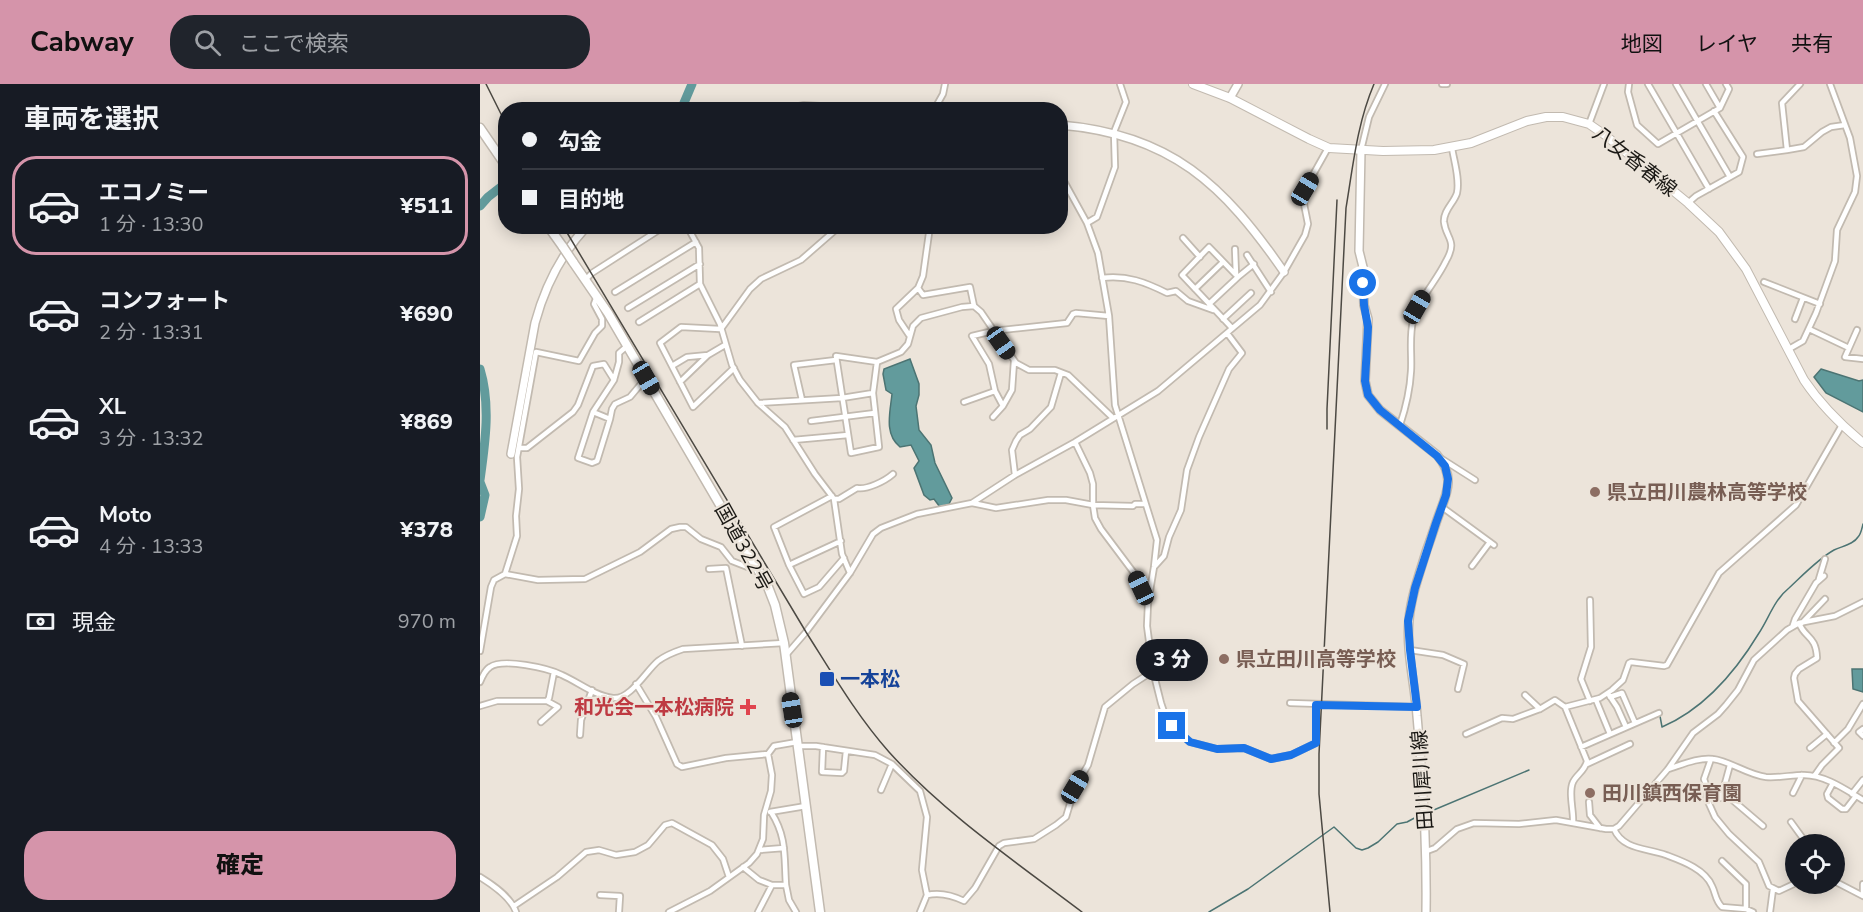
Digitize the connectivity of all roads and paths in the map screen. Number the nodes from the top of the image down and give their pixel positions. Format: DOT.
graph roads {
  1 [pos="945,84"];
  2 [pos="1120,84"];
  3 [pos="1193,84"];
  4 [pos="1238,84"];
  5 [pos="1385,84"];
  6 [pos="1442,84"];
  7 [pos="1447,84"];
  8 [pos="1604,84"];
  9 [pos="1629,84"];
  10 [pos="1648,84"];
  11 [pos="1676,84"];
  12 [pos="1706,84"];
  13 [pos="1726,84"];
  14 [pos="1800,84"];
  15 [pos="1830,84"];
  16 [pos="1230,98"];
  17 [pos="938,102"];
  18 [pos="1720,108"];
  19 [pos="1714,111"];
  20 [pos="1698,121"];
  21 [pos="1589,124"];
  22 [pos="1068,125"];
  23 [pos="1845,125"];
  24 [pos="480,128"];
  25 [pos="1114,132"];
  26 [pos="1677,133"];
  27 [pos="1329,148"];
  28 [pos="1452,148"];
  29 [pos="1361,150"];
  30 [pos="1787,150"];
  31 [pos="498,154"];
  32 [pos="1757,154"];
  33 [pos="1730,177"];
  34 [pos="1068,189"];
  35 [pos="1709,189"];
  36 [pos="1688,203"];
  37 [pos="1087,223"];
  38 [pos="554,234"];
  39 [pos="581,234"];
  40 [pos="653,234"];
  41 [pos="692,234"];
  42 [pos="831,234"];
  43 [pos="929,234"];
  44 [pos="1183,238"];
  45 [pos="696,242"];
  46 [pos="1235,249"];
  47 [pos="1247,255"];
  48 [pos="1200,256"];
  49 [pos="1223,262"];
  50 [pos="700,264"];
  51 [pos="1254,264"];
  52 [pos="1284,272"];
  53 [pos="1237,276"];
  54 [pos="1102,278"];
  55 [pos="586,279"];
  56 [pos="1764,282"];
  57 [pos="700,284"];
  58 [pos="918,288"];
  59 [pos="1195,288"];
  60 [pos="615,291"];
  61 [pos="1271,292"];
  62 [pos="1251,293"];
  63 [pos="597,296"];
  64 [pos="1803,298"];
  65 [pos="1209,304"];
  66 [pos="1820,304"];
  67 [pos="974,306"];
  68 [pos="628,308"];
  69 [pos="1216,311"];
  70 [pos="1109,316"];
  71 [pos="1223,319"];
  72 [pos="1795,319"];
  73 [pos="639,322"];
  74 [pos="1232,328"];
  75 [pos="721,329"];
  76 [pos="1809,329"];
  77 [pos="1857,330"];
  78 [pos="993,331"];
  79 [pos="1227,333"];
  80 [pos="909,335"];
  81 [pos="725,345"];
  82 [pos="628,346"];
  83 [pos="1849,348"];
  84 [pos="1789,349"];
  85 [pos="708,355"];
  86 [pos="1863,358"];
  87 [pos="836,360"];
  88 [pos="1014,361"];
  89 [pos="877,362"];
  90 [pos="672,366"];
  91 [pos="734,368"];
  92 [pos="1061,373"];
  93 [pos="646,378"];
  94 [pos="614,380"];
  95 [pos="680,382"];
  96 [pos="995,391"];
  97 [pos="873,393"];
  98 [pos="842,398"];
  99 [pos="801,400"];
  100 [pos="964,402"];
  101 [pos="758,404"];
  102 [pos="1003,406"];
  103 [pos="593,412"];
  104 [pos="875,413"];
  105 [pos="845,417"];
  106 [pos="993,417"];
  107 [pos="1116,417"];
  108 [pos="610,419"];
  109 [pos="811,421"];
  110 [pos="1400,425"];
  111 [pos="1842,425"];
  112 [pos="848,435"];
  113 [pos="793,440"];
  114 [pos="1075,442"];
  115 [pos="1863,443"];
  116 [pos="519,448"];
  117 [pos="514,455"];
  118 [pos="1437,456"];
  119 [pos="893,474"];
  120 [pos="1015,475"];
  121 [pos="1475,480"];
  122 [pos="833,498"];
  123 [pos="972,503"];
  124 [pos="1145,504"];
  125 [pos="1093,505"];
  126 [pos="1442,507"];
  127 [pos="841,541"];
  128 [pos="844,558"];
  129 [pos="1826,559"];
  130 [pos="789,566"];
  131 [pos="1472,566"];
  132 [pos="1154,567"];
  133 [pos="758,568"];
  134 [pos="709,569"];
  135 [pos="850,573"];
  136 [pos="505,574"];
  137 [pos="1824,576"];
  138 [pos="1819,581"];
  139 [pos="1825,599"];
  140 [pos="1590,600"];
  141 [pos="1863,602"];
  142 [pos="1148,603"];
  143 [pos="1800,623"];
  144 [pos="1793,626"];
  145 [pos="784,643"];
  146 [pos="742,646"];
  147 [pos="1410,650"];
  148 [pos="480,651"];
  149 [pos="785,656"];
  150 [pos="480,666"];
  151 [pos="1153,671"];
  152 [pos="485,672"];
  153 [pos="554,672"];
  154 [pos="480,682"];
  155 [pos="636,684"];
  156 [pos="1458,689"];
  157 [pos="592,690"];
  158 [pos="1525,695"];
  159 [pos="1609,695"];
  160 [pos="1593,700"];
  161 [pos="546,701"];
  162 [pos="1290,704"];
  163 [pos="1863,704"];
  164 [pos="1316,705"];
  165 [pos="480,706"];
  166 [pos="1417,707"];
  167 [pos="1565,707"];
  168 [pos="1540,709"];
  169 [pos="1659,713"];
  170 [pos="541,722"];
  171 [pos="1635,723"];
  172 [pos="1626,727"];
  173 [pos="1863,729"];
  174 [pos="1466,734"];
  175 [pos="1610,734"];
  176 [pos="1827,734"];
  177 [pos="580,735"];
  178 [pos="1863,736"];
  179 [pos="1834,743"];
  180 [pos="797,744"];
  181 [pos="1630,744"];
  182 [pos="823,747"];
  183 [pos="1581,747"];
  184 [pos="1810,748"];
  185 [pos="846,750"];
  186 [pos="768,754"];
  187 [pos="1711,759"];
  188 [pos="892,764"];
  189 [pos="1587,764"];
  190 [pos="1730,765"];
  191 [pos="1668,769"];
  192 [pos="1802,775"];
  193 [pos="1815,776"];
  194 [pos="1863,780"];
  195 [pos="1833,783"];
  196 [pos="881,790"];
  197 [pos="1723,792"];
  198 [pos="1793,793"];
  199 [pos="1854,795"];
  200 [pos="1721,798"];
  201 [pos="1863,800"];
  202 [pos="1589,802"];
  203 [pos="806,806"];
  204 [pos="771,812"];
  205 [pos="764,813"];
  206 [pos="1791,822"];
  207 [pos="1573,823"];
  208 [pos="1763,826"];
  209 [pos="1600,828"];
  210 [pos="1614,829"];
  211 [pos="1800,834"];
  212 [pos="784,848"];
  213 [pos="759,850"];
  214 [pos="1427,851"];
  215 [pos="1722,861"];
  216 [pos="743,867"];
  217 [pos="480,877"];
  218 [pos="729,877"];
  219 [pos="1863,884"];
  220 [pos="772,885"];
  221 [pos="786,885"];
  222 [pos="1845,887"];
  223 [pos="1785,888"];
  224 [pos="1773,889"];
  225 [pos="600,895"];
  226 [pos="927,895"];
  227 [pos="1863,896"];
  228 [pos="515,909"];
  229 [pos="1746,909"];
  230 [pos="619,912"];
  231 [pos="669,912"];
  232 [pos="758,912"];
  233 [pos="796,912"];
  234 [pos="820,912"];
  235 [pos="920,912"];
  236 [pos="1426,912"];
  237 [pos="1753,912"];
  238 [pos="1770,912"];
  1 -- 17 [label="street"];
  2 -- 25 [label="street"];
  3 -- 16 [label="main road, 八女香春線"];
  4 -- 16 [label="main road"];
  5 -- 29 [label="street"];
  6 -- 7 [label="street"];
  8 -- 21 [label="street"];
  9 -- 26 [label="street"];
  10 -- 26 [label="street"];
  11 -- 20 [label="street"];
  12 -- 18 [label="street"];
  13 -- 18 [label="street"];
  14 -- 30 [label="street"];
  15 -- 23 [label="street"];
  16 -- 27 [label="main road, 八女香春線"];
  18 -- 19 [label="street"];
  19 -- 20 [label="street"];
  19 -- 33 [label="street"];
  20 -- 26 [label="street"];
  20 -- 33 [label="street"];
  21 -- 28 [label="main road, 八女香春線"];
  21 -- 36 [label="main road, 八女香春線"];
  22 -- 25 [label="main road"];
  23 -- 30 [label="street"];
  23 -- 66 [label="street"];
  24 -- 31 [label="highway"];
  25 -- 37 [label="street"];
  25 -- 52 [label="main road"];
  26 -- 35 [label="street"];
  27 -- 29 [label="main road, 八女香春線"];
  27 -- 52 [label="street"];
  28 -- 29 [label="main road, 八女香春線"];
  28 -- 110 [label="street"];
  29 -- 110 [label="main road, 田川犀川線"];
  30 -- 32 [label="street"];
  33 -- 35 [label="street"];
  34 -- 37 [label="street"];
  35 -- 36 [label="street"];
  36 -- 84 [label="main road, 八女香春線"];
  37 -- 54 [label="street"];
  38 -- 55 [label="highway, 国道322号, bridge"];
  39 -- 117 [label="main road"];
  40 -- 55 [label="street"];
  41 -- 45 [label="street"];
  42 -- 75 [label="street"];
  43 -- 58 [label="street"];
  44 -- 48 [label="street"];
  45 -- 50 [label="street"];
  45 -- 60 [label="street"];
  46 -- 53 [label="street"];
  47 -- 51 [label="street"];
  48 -- 49 [label="street"];
  48 -- 59 [label="street"];
  49 -- 53 [label="street"];
  49 -- 59 [label="street"];
  50 -- 57 [label="street"];
  50 -- 68 [label="street"];
  51 -- 53 [label="street"];
  51 -- 61 [label="street"];
  52 -- 61 [label="street"];
  53 -- 65 [label="street"];
  54 -- 69 [label="street"];
  54 -- 70 [label="street"];
  55 -- 63 [label="highway, 国道322号"];
  56 -- 64 [label="street"];
  57 -- 73 [label="street"];
  57 -- 75 [label="street"];
  58 -- 67 [label="street"];
  58 -- 80 [label="street"];
  59 -- 65 [label="street"];
  61 -- 74 [label="street"];
  62 -- 71 [label="street"];
  63 -- 82 [label="highway, 国道322号"];
  63 -- 116 [label="street"];
  64 -- 66 [label="street"];
  64 -- 72 [label="street"];
  65 -- 69 [label="street"];
  66 -- 76 [label="street"];
  67 -- 78 [label="street"];
  67 -- 80 [label="street"];
  69 -- 71 [label="street"];
  70 -- 78 [label="street"];
  70 -- 107 [label="street"];
  71 -- 74 [label="street"];
  74 -- 79 [label="street"];
  75 -- 81 [label="street"];
  75 -- 90 [label="street"];
  76 -- 83 [label="street"];
  76 -- 84 [label="street"];
  77 -- 83 [label="street"];
  78 -- 88 [label="street"];
  78 -- 96 [label="street"];
  79 -- 107 [label="street"];
  79 -- 132 [label="street"];
  80 -- 89 [label="street"];
  81 -- 85 [label="street"];
  81 -- 91 [label="street"];
  82 -- 93 [label="highway, 国道322号"];
  82 -- 94 [label="street"];
  83 -- 86 [label="street"];
  84 -- 111 [label="main road, 八女香春線"];
  85 -- 90 [label="street"];
  85 -- 95 [label="street"];
  87 -- 89 [label="street"];
  87 -- 98 [label="street"];
  87 -- 99 [label="street"];
  88 -- 92 [label="street"];
  88 -- 102 [label="street"];
  89 -- 97 [label="street"];
  90 -- 95 [label="street"];
  91 -- 95 [label="street"];
  91 -- 101 [label="street"];
  92 -- 107 [label="street"];
  92 -- 120 [label="street"];
  93 -- 108 [label="street"];
  93 -- 133 [label="highway, 国道322号"];
  94 -- 103 [label="street"];
  94 -- 116 [label="street"];
  96 -- 100 [label="street"];
  96 -- 102 [label="street"];
  97 -- 98 [label="street"];
  97 -- 104 [label="street"];
  98 -- 99 [label="street"];
  98 -- 105 [label="street"];
  99 -- 101 [label="street"];
  101 -- 113 [label="street"];
  102 -- 106 [label="street"];
  103 -- 108 [label="street"];
  103 -- 108 [label="street"];
  104 -- 105 [label="street"];
  104 -- 112 [label="street"];
  105 -- 109 [label="street"];
  105 -- 112 [label="street"];
  107 -- 114 [label="street"];
  107 -- 124 [label="street"];
  110 -- 118 [label="main road, 田川犀川線"];
  111 -- 115 [label="main road, 八女香春線"];
  111 -- 159 [label="street"];
  112 -- 113 [label="street"];
  113 -- 122 [label="street"];
  114 -- 120 [label="street"];
  114 -- 125 [label="street"];
  116 -- 117 [label="street"];
  117 -- 136 [label="street"];
  118 -- 121 [label="street"];
  118 -- 126 [label="main road, 田川犀川線"];
  119 -- 122 [label="street"];
  120 -- 123 [label="street"];
  122 -- 127 [label="street"];
  122 -- 130 [label="street"];
  123 -- 125 [label="street"];
  123 -- 135 [label="street"];
  124 -- 125 [label="street"];
  124 -- 132 [label="street"];
  125 -- 142 [label="street"];
  126 -- 131 [label="street"];
  126 -- 147 [label="main road, 田川犀川線"];
  127 -- 128 [label="street"];
  127 -- 130 [label="street"];
  128 -- 130 [label="street"];
  128 -- 135 [label="street"];
  129 -- 138 [label="street"];
  132 -- 142 [label="street"];
  133 -- 136 [label="street"];
  133 -- 145 [label="highway, 国道322号"];
  134 -- 146 [label="street"];
  135 -- 149 [label="street"];
  136 -- 148 [label="street"];
  137 -- 138 [label="street"];
  138 -- 144 [label="street"];
  139 -- 143 [label="street"];
  140 -- 160 [label="street"];
  141 -- 143 [label="street"];
  142 -- 151 [label="street"];
  143 -- 144 [label="street"];
  143 -- 176 [label="street"];
  144 -- 191 [label="street"];
  145 -- 146 [label="street"];
  145 -- 149 [label="highway, 国道322号"];
  146 -- 155 [label="street"];
  147 -- 156 [label="street"];
  147 -- 166 [label="main road, 田川犀川線"];
  149 -- 180 [label="highway, 国道322号"];
  150 -- 152 [label="street"];
  151 -- 164 [label="street"];
  151 -- 226 [label="street"];
  152 -- 153 [label="street"];
  152 -- 154 [label="street"];
  153 -- 157 [label="street"];
  153 -- 161 [label="street"];
  155 -- 157 [label="street"];
  155 -- 186 [label="street"];
  157 -- 177 [label="street"];
  158 -- 168 [label="street"];
  159 -- 160 [label="street"];
  159 -- 171 [label="street"];
  159 -- 172 [label="street"];
  160 -- 167 [label="street"];
  160 -- 175 [label="street"];
  161 -- 165 [label="street"];
  161 -- 170 [label="street"];
  162 -- 164 [label="street"];
  163 -- 179 [label="street"];
  164 -- 166 [label="street"];
  166 -- 214 [label="main road, 田川犀川線"];
  167 -- 168 [label="street"];
  167 -- 183 [label="street"];
  168 -- 174 [label="street"];
  169 -- 171 [label="street"];
  171 -- 172 [label="street"];
  172 -- 175 [label="street"];
  173 -- 178 [label="street"];
  175 -- 183 [label="street"];
  176 -- 179 [label="street"];
  176 -- 184 [label="street"];
  179 -- 193 [label="street"];
  180 -- 182 [label="street"];
  180 -- 186 [label="street"];
  180 -- 203 [label="highway, 国道322号"];
  181 -- 189 [label="street"];
  182 -- 185 [label="street"];
  182 -- 185 [label="street"];
  183 -- 189 [label="street"];
  185 -- 188 [label="street"];
  186 -- 205 [label="street"];
  187 -- 190 [label="street"];
  187 -- 191 [label="street"];
  187 -- 224 [label="street"];
  188 -- 196 [label="street"];
  188 -- 226 [label="street"];
  189 -- 207 [label="street"];
  190 -- 192 [label="street"];
  190 -- 197 [label="street"];
  191 -- 210 [label="street"];
  192 -- 193 [label="street"];
  192 -- 198 [label="street"];
  193 -- 195 [label="street"];
  194 -- 199 [label="street"];
  195 -- 199 [label="street"];
  195 -- 199 [label="street"];
  197 -- 200 [label="street"];
  197 -- 208 [label="street"];
  199 -- 201 [label="street"];
  202 -- 209 [label="street"];
  203 -- 204 [label="street"];
  203 -- 234 [label="highway, 国道322号"];
  204 -- 205 [label="street"];
  204 -- 212 [label="street"];
  205 -- 213 [label="street"];
  206 -- 211 [label="street"];
  207 -- 209 [label="street"];
  207 -- 214 [label="street"];
  209 -- 210 [label="street"];
  210 -- 229 [label="street"];
  212 -- 213 [label="street"];
  212 -- 221 [label="street"];
  213 -- 216 [label="street"];
  214 -- 236 [label="main road, 田川犀川線"];
  215 -- 229 [label="street"];
  216 -- 218 [label="street"];
  216 -- 220 [label="street"];
  217 -- 228 [label="street"];
  218 -- 228 [label="street"];
  218 -- 231 [label="street"];
  219 -- 227 [label="street"];
  220 -- 221 [label="street"];
  220 -- 232 [label="street"];
  221 -- 233 [label="street"];
  222 -- 227 [label="street"];
  223 -- 224 [label="street"];
  224 -- 238 [label="street"];
  225 -- 230 [label="street"];
  226 -- 235 [label="street"];
  229 -- 237 [label="street"];
}
